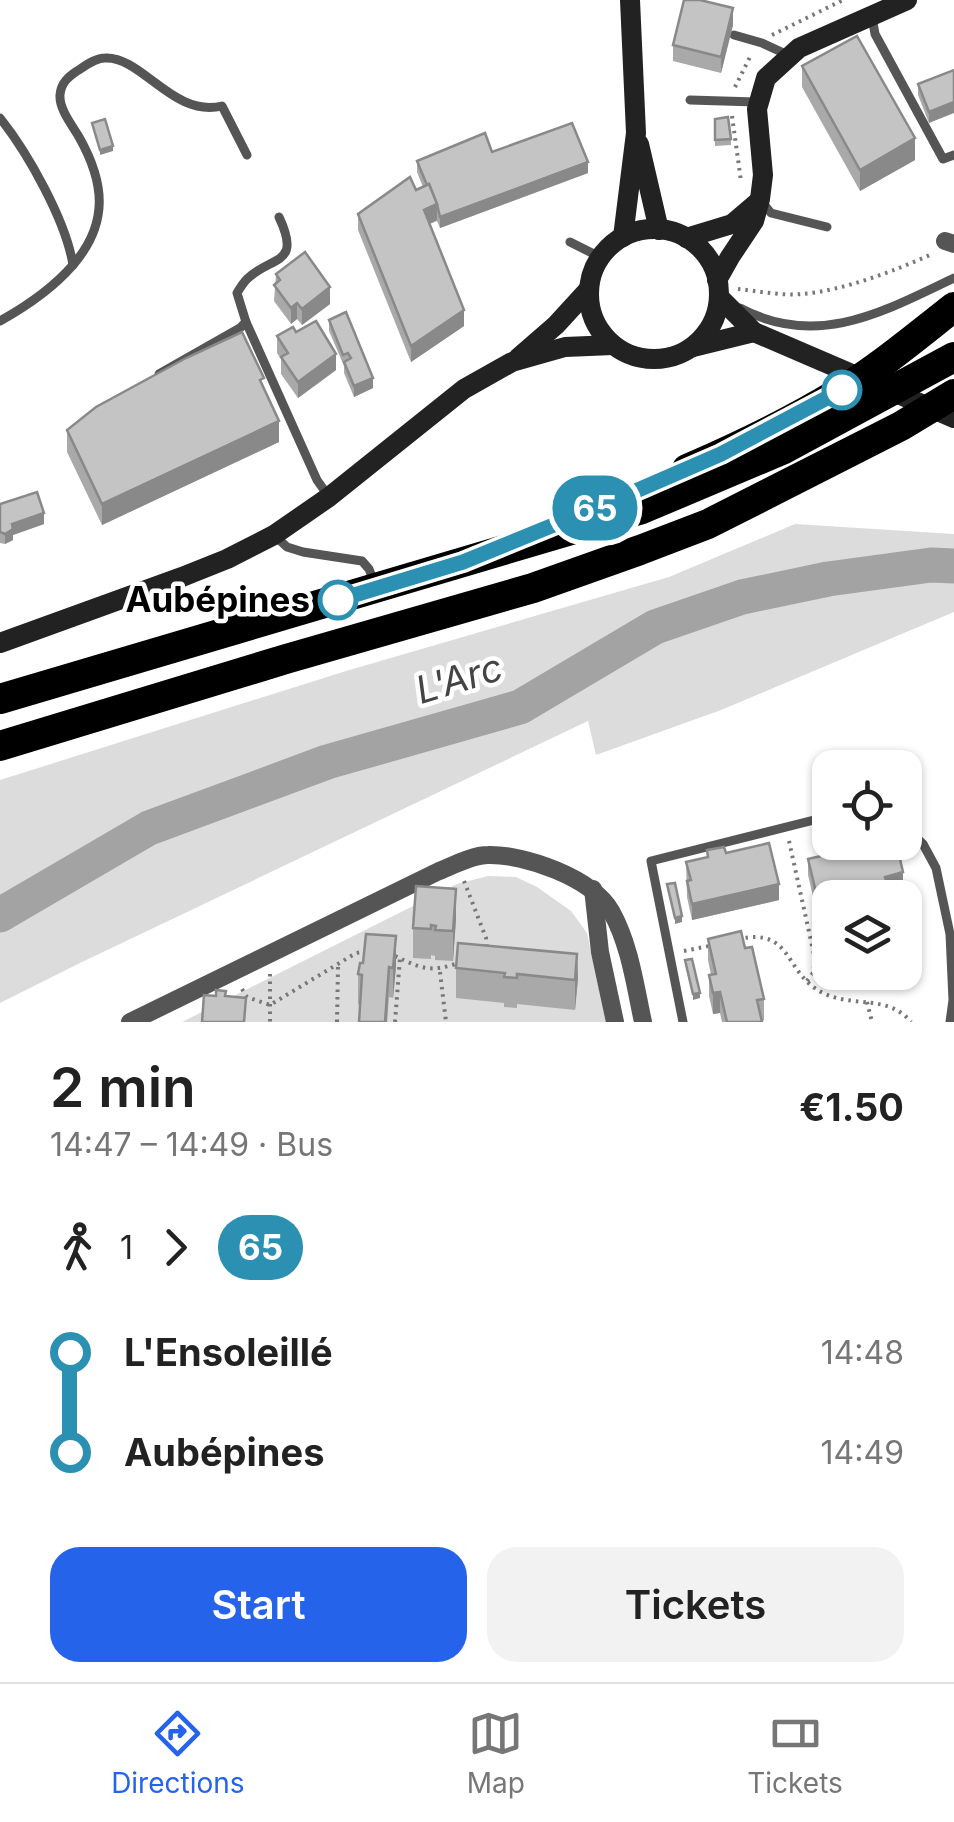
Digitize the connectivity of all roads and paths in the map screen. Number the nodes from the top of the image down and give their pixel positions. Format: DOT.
graph roads {
  1 [pos="630,0"];
  2 [pos="907,0"];
  3 [pos="872,17"];
  4 [pos="734,35"];
  5 [pos="790,56"];
  6 [pos="690,100"];
  7 [pos="759,102"];
  8 [pos="0,118"];
  9 [pos="636,133"];
  10 [pos="247,155"];
  11 [pos="954,155"];
  12 [pos="760,199"];
  13 [pos="279,217"];
  14 [pos="827,228"];
  15 [pos="659,230"];
  16 [pos="623,237"];
  17 [pos="686,238"];
  18 [pos="570,242"];
  19 [pos="946,245"];
  20 [pos="600,257"];
  21 [pos="73,264"];
  22 [pos="954,278"];
  23 [pos="718,288"];
  24 [pos="588,289"];
  25 [pos="954,307"];
  26 [pos="0,322"];
  27 [pos="246,322"];
  28 [pos="754,332"];
  29 [pos="613,346"];
  30 [pos="690,348"];
  31 [pos="954,357"];
  32 [pos="512,362"];
  33 [pos="148,381"];
  34 [pos="954,394"];
  35 [pos="954,415"];
  36 [pos="329,496"];
  37 [pos="708,524"];
  38 [pos="274,535"];
  39 [pos="463,562"];
  40 [pos="376,590"];
  41 [pos="0,643"];
  42 [pos="0,699"];
  43 [pos="0,746"];
  44 [pos="812,820"];
  45 [pos="785,827"];
  46 [pos="922,843"];
  47 [pos="457,864"];
  48 [pos="593,889"];
  49 [pos="736,940"];
  50 [pos="720,944"];
  51 [pos="368,950"];
  52 [pos="270,954"];
  53 [pos="390,954"];
  54 [pos="670,955"];
  55 [pos="487,957"];
  56 [pos="400,958"];
  57 [pos="474,960"];
  58 [pos="338,964"];
  59 [pos="440,970"];
  60 [pos="232,972"];
  61 [pos="807,981"];
  62 [pos="867,1002"];
  63 [pos="270,1005"];
  64 [pos="130,1022"];
  65 [pos="270,1022"];
  66 [pos="337,1022"];
  67 [pos="395,1022"];
  68 [pos="446,1022"];
  69 [pos="615,1022"];
  70 [pos="643,1022"];
  71 [pos="683,1022"];
  72 [pos="872,1022"];
  73 [pos="911,1022"];
  74 [pos="950,1022"];
  1 -- 9 [label="main road"];
  2 -- 3 [label="main road"];
  3 -- 5 [label="main road"];
  3 -- 11 [label="lane"];
  4 -- 5 [label="lane"];
  5 -- 7 [label="main road"];
  6 -- 7 [label="lane"];
  7 -- 12 [label="main road"];
  8 -- 21 [label="lane"];
  9 -- 15 [label="main road"];
  9 -- 16 [label="main road"];
  10 -- 21 [label="lane"];
  12 -- 14 [label="lane"];
  12 -- 17 [label="main road"];
  12 -- 23 [label="main road"];
  13 -- 27 [label="lane"];
  15 -- 16 [label="main road"];
  15 -- 17 [label="main road"];
  16 -- 20 [label="main road"];
  17 -- 23 [label="main road"];
  18 -- 20 [label="lane"];
  19 -- 23 [label="path"];
  20 -- 24 [label="main road"];
  21 -- 26 [label="lane"];
  22 -- 23 [label="lane"];
  23 -- 28 [label="main road"];
  23 -- 30 [label="main road"];
  24 -- 29 [label="main road"];
  24 -- 32 [label="main road"];
  25 -- 39 [label="highway"];
  27 -- 33 [label="lane"];
  27 -- 36 [label="lane"];
  28 -- 30 [label="main road"];
  28 -- 35 [label="main road"];
  29 -- 30 [label="main road"];
  29 -- 32 [label="main road"];
  31 -- 39 [label="highway"];
  32 -- 36 [label="main road"];
  34 -- 37 [label="highway"];
  35 -- 37 [label="highway"];
  36 -- 38 [label="main road"];
  37 -- 43 [label="highway"];
  38 -- 40 [label="lane"];
  38 -- 41 [label="main road"];
  39 -- 40 [label="highway"];
  40 -- 42 [label="highway"];
  44 -- 45 [label="lane"];
  45 -- 54 [label="lane"];
  45 -- 61 [label="path"];
  46 -- 74 [label="lane"];
  47 -- 48 [label="street"];
  47 -- 52 [label="street"];
  47 -- 55 [label="path"];
  48 -- 69 [label="street"];
  48 -- 70 [label="street"];
  49 -- 61 [label="path"];
  50 -- 54 [label="path"];
  51 -- 58 [label="path"];
  52 -- 60 [label="street"];
  52 -- 63 [label="path"];
  53 -- 56 [label="path"];
  54 -- 71 [label="lane"];
  56 -- 59 [label="path"];
  56 -- 67 [label="path"];
  57 -- 59 [label="path"];
  58 -- 63 [label="path"];
  58 -- 66 [label="path"];
  59 -- 68 [label="path"];
  60 -- 63 [label="path"];
  60 -- 64 [label="street"];
  61 -- 62 [label="path"];
  62 -- 72 [label="path"];
  62 -- 73 [label="path"];
  63 -- 65 [label="path"];
}
